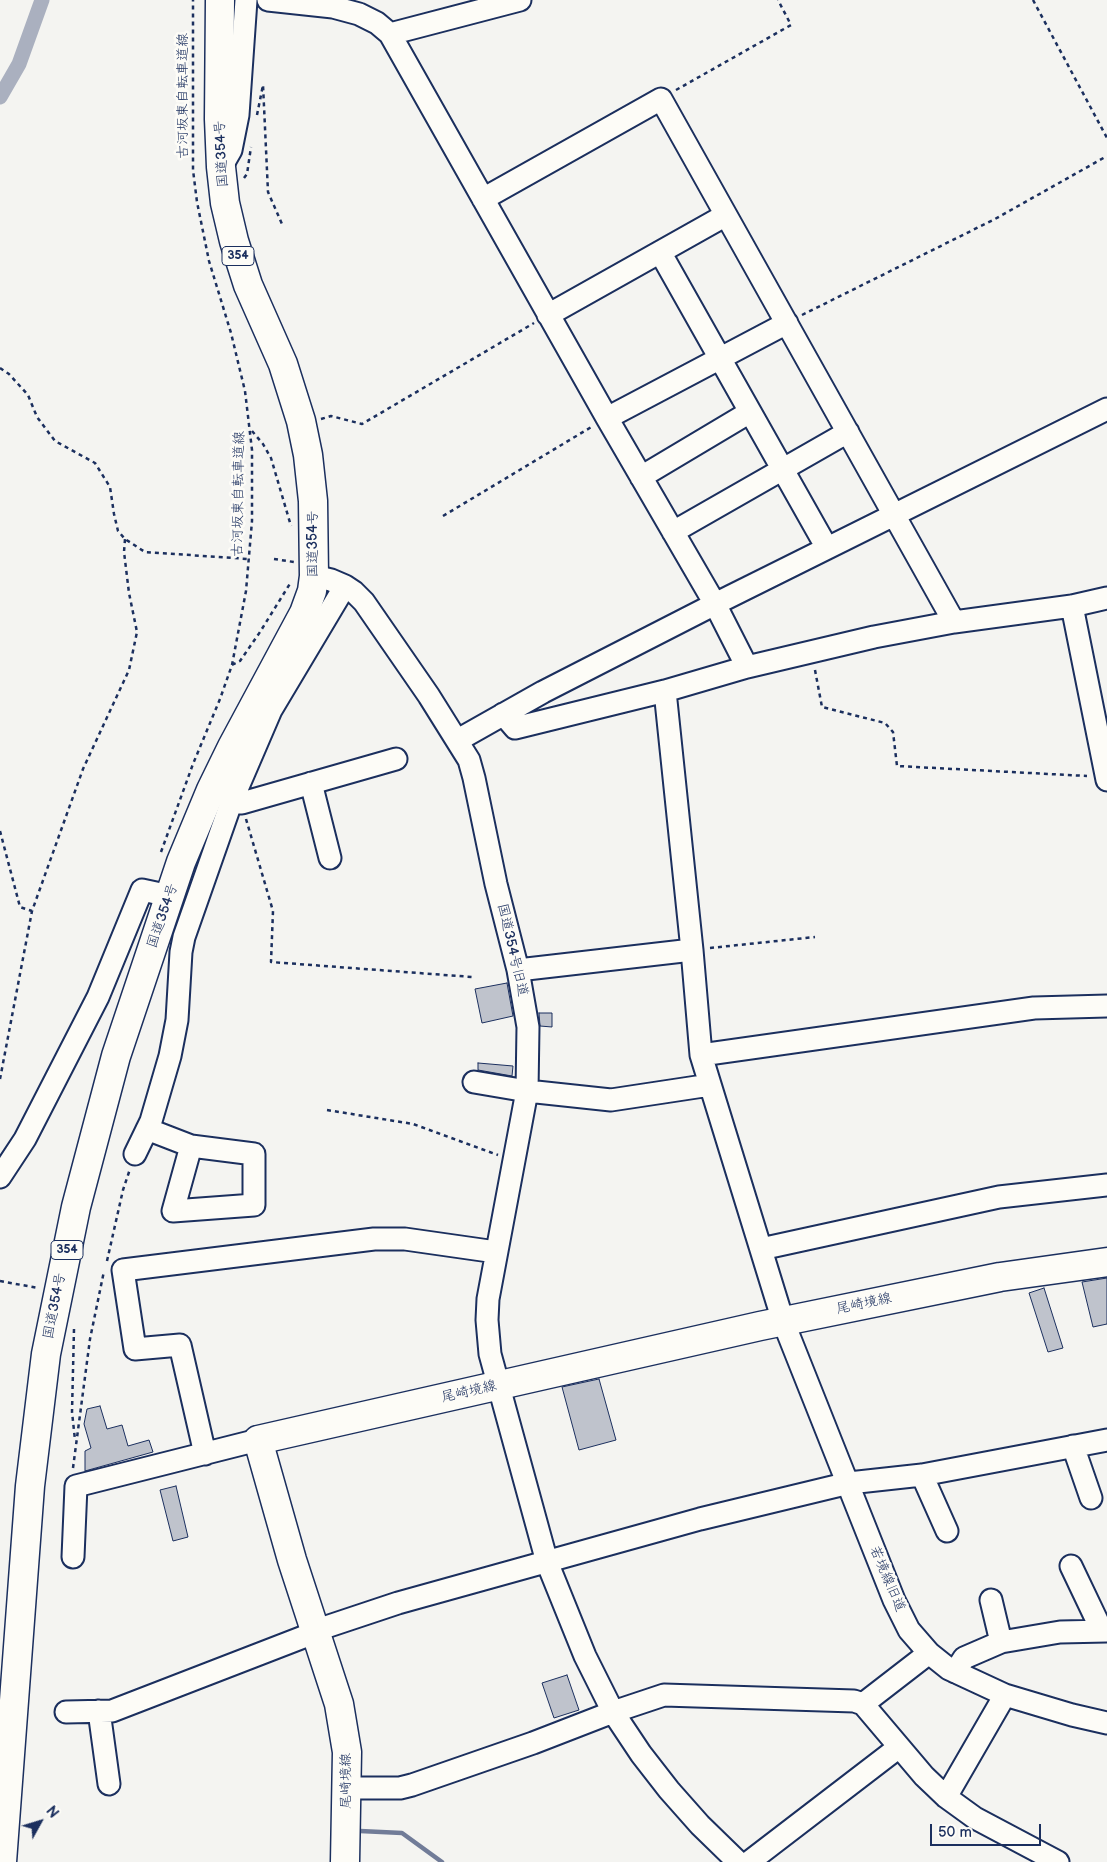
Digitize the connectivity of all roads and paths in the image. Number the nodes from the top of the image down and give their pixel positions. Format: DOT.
graph roads {
  1 [pos="193,0"];
  2 [pos="220,0"];
  3 [pos="246,0"];
  4 [pos="268,0"];
  5 [pos="520,0"];
  6 [pos="778,0"];
  7 [pos="1033,0"];
  8 [pos="390,34"];
  9 [pos="661,99"];
  10 [pos="256,121"];
  11 [pos="253,138"];
  12 [pos="1107,138"];
  13 [pos="1107,156"];
  14 [pos="221,167"];
  15 [pos="483,199"];
  16 [pos="225,203"];
  17 [pos="726,215"];
  18 [pos="282,224"];
  19 [pos="660,252"];
  20 [pos="548,315"];
  21 [pos="787,323"];
  22 [pos="719,358"];
  23 [pos="0,368"];
  24 [pos="1107,409"];
  25 [pos="750,412"];
  26 [pos="607,418"];
  27 [pos="302,425"];
  28 [pos="250,430"];
  29 [pos="848,432"];
  30 [pos="782,470"];
  31 [pos="641,477"];
  32 [pos="894,514"];
  33 [pos="443,516"];
  34 [pos="673,532"];
  35 [pos="293,533"];
  36 [pos="126,539"];
  37 [pos="827,548"];
  38 [pos="248,559"];
  39 [pos="274,559"];
  40 [pos="291,561"];
  41 [pos="304,577"];
  42 [pos="345,586"];
  43 [pos="1107,598"];
  44 [pos="715,604"];
  45 [pos="1072,606"];
  46 [pos="954,622"];
  47 [pos="812,652"];
  48 [pos="232,665"];
  49 [pos="747,667"];
  50 [pos="665,691"];
  51 [pos="503,714"];
  52 [pos="458,740"];
  53 [pos="396,760"];
  54 [pos="1107,779"];
  55 [pos="311,783"];
  56 [pos="236,803"];
  57 [pos="0,831"];
  58 [pos="330,858"];
  59 [pos="158,860"];
  60 [pos="170,896"];
  61 [pos="32,911"];
  62 [pos="815,937"];
  63 [pos="692,950"];
  64 [pos="518,970"];
  65 [pos="472,977"];
  66 [pos="1107,1006"];
  67 [pos="701,1055"];
  68 [pos="0,1079"];
  69 [pos="474,1082"];
  70 [pos="710,1086"];
  71 [pos="527,1091"];
  72 [pos="327,1110"];
  73 [pos="147,1129"];
  74 [pos="191,1146"];
  75 [pos="135,1154"];
  76 [pos="513,1161"];
  77 [pos="0,1177"];
  78 [pos="1107,1184"];
  79 [pos="761,1249"];
  80 [pos="496,1252"];
  81 [pos="1107,1262"];
  82 [pos="0,1281"];
  83 [pos="35,1288"];
  84 [pos="783,1321"];
  85 [pos="74,1323"];
  86 [pos="498,1386"];
  87 [pos="258,1440"];
  88 [pos="1107,1440"];
  89 [pos="75,1444"];
  90 [pos="1073,1446"];
  91 [pos="205,1454"];
  92 [pos="922,1475"];
  93 [pos="74,1480"];
  94 [pos="849,1483"];
  95 [pos="1091,1498"];
  96 [pos="947,1531"];
  97 [pos="73,1557"];
  98 [pos="547,1562"];
  99 [pos="1071,1566"];
  100 [pos="991,1600"];
  101 [pos="317,1631"];
  102 [pos="1104,1631"];
  103 [pos="1001,1642"];
  104 [pos="929,1653"];
  105 [pos="955,1672"];
  106 [pos="1005,1695"];
  107 [pos="863,1704"];
  108 [pos="99,1711"];
  109 [pos="66,1712"];
  110 [pos="612,1712"];
  111 [pos="1107,1723"];
  112 [pos="899,1747"];
  113 [pos="109,1784"];
  114 [pos="347,1788"];
  115 [pos="946,1797"];
  116 [pos="2,1862"];
  117 [pos="345,1862"];
  118 [pos="738,1862"];
  119 [pos="749,1862"];
  120 [pos="1058,1862"];
  1 -- 28 [label="path, 古河坂東自転車道線"];
  2 -- 14 [label="main road, 国道354号 / 354"];
  3 -- 14 [label="street"];
  4 -- 8 [label="street"];
  5 -- 8 [label="street"];
  6 -- 9 [label="path"];
  7 -- 12 [label="path"];
  8 -- 15 [label="street"];
  9 -- 15 [label="street"];
  9 -- 17 [label="street"];
  10 -- 18 [label="path"];
  11 -- 16 [label="path"];
  13 -- 21 [label="path"];
  14 -- 16 [label="main road, 国道354号 / 354"];
  15 -- 20 [label="street"];
  16 -- 27 [label="main road, 国道354号 / 354"];
  17 -- 19 [label="street"];
  17 -- 21 [label="street"];
  19 -- 20 [label="street"];
  19 -- 22 [label="street"];
  20 -- 26 [label="street"];
  20 -- 27 [label="path"];
  21 -- 22 [label="street"];
  21 -- 29 [label="street"];
  22 -- 25 [label="street"];
  22 -- 26 [label="street"];
  23 -- 36 [label="path"];
  24 -- 32 [label="street"];
  25 -- 30 [label="street"];
  25 -- 31 [label="street"];
  26 -- 31 [label="street"];
  26 -- 33 [label="path"];
  27 -- 41 [label="main road, 国道354号 / 354"];
  28 -- 35 [label="path"];
  28 -- 38 [label="path, 古河坂東自転車道線"];
  29 -- 30 [label="street"];
  29 -- 32 [label="street"];
  30 -- 34 [label="street"];
  30 -- 37 [label="street"];
  31 -- 34 [label="street"];
  32 -- 37 [label="street"];
  32 -- 46 [label="street"];
  34 -- 44 [label="street"];
  36 -- 38 [label="path"];
  36 -- 61 [label="path"];
  37 -- 44 [label="street"];
  38 -- 48 [label="path, 古河坂東自転車道線"];
  39 -- 40 [label="path"];
  41 -- 42 [label="street, 国道354号旧道"];
  41 -- 48 [label="path"];
  41 -- 60 [label="main road, 国道354号 / 354"];
  42 -- 52 [label="street, 国道354号旧道"];
  42 -- 56 [label="street"];
  43 -- 45 [label="street"];
  44 -- 49 [label="street"];
  44 -- 51 [label="street"];
  45 -- 46 [label="street"];
  45 -- 54 [label="street"];
  46 -- 47 [label="street"];
  47 -- 49 [label="street"];
  47 -- 54 [label="path"];
  48 -- 59 [label="path, 古河坂東自転車道線"];
  49 -- 50 [label="street"];
  50 -- 51 [label="street"];
  50 -- 63 [label="street, 若境線旧道"];
  51 -- 52 [label="street"];
  52 -- 64 [label="street, 国道354号旧道"];
  53 -- 55 [label="street"];
  55 -- 56 [label="street"];
  55 -- 58 [label="street"];
  56 -- 65 [label="path"];
  56 -- 73 [label="street"];
  57 -- 61 [label="path"];
  60 -- 77 [label="street"];
  60 -- 116 [label="main road, 国道354号 / 354"];
  61 -- 68 [label="path"];
  62 -- 63 [label="path"];
  63 -- 64 [label="street"];
  63 -- 67 [label="street, 若境線旧道"];
  64 -- 71 [label="street, 国道354号旧道"];
  66 -- 67 [label="street"];
  67 -- 70 [label="street, 若境線旧道"];
  69 -- 71 [label="street"];
  70 -- 71 [label="street"];
  70 -- 79 [label="street, 若境線旧道"];
  71 -- 76 [label="street, 国道354号旧道"];
  72 -- 76 [label="path"];
  73 -- 74 [label="street"];
  73 -- 75 [label="street"];
  75 -- 89 [label="path"];
  76 -- 80 [label="street, 国道354号旧道"];
  78 -- 79 [label="street"];
  79 -- 84 [label="street, 若境線旧道"];
  80 -- 86 [label="street, 国道354号旧道"];
  80 -- 91 [label="street"];
  81 -- 84 [label="main road, 尾崎境線"];
  82 -- 83 [label="path"];
  84 -- 86 [label="main road, 尾崎境線"];
  84 -- 94 [label="street, 若境線旧道"];
  85 -- 89 [label="path"];
  86 -- 87 [label="main road, 尾崎境線"];
  86 -- 98 [label="street, 国道354号旧道"];
  87 -- 91 [label="street"];
  87 -- 101 [label="main road, 尾崎境線"];
  88 -- 90 [label="street"];
  89 -- 93 [label="path"];
  90 -- 92 [label="street"];
  90 -- 95 [label="street"];
  91 -- 93 [label="street"];
  92 -- 94 [label="street"];
  92 -- 96 [label="street"];
  93 -- 97 [label="street"];
  94 -- 98 [label="street"];
  94 -- 104 [label="street, 若境線旧道"];
  98 -- 101 [label="street"];
  98 -- 110 [label="street, 国道354号旧道"];
  99 -- 102 [label="street"];
  100 -- 103 [label="street"];
  101 -- 108 [label="street"];
  101 -- 114 [label="main road, 尾崎境線"];
  102 -- 103 [label="street"];
  103 -- 105 [label="street"];
  104 -- 105 [label="street, 若境線旧道"];
  104 -- 107 [label="street"];
  105 -- 106 [label="street, 若境線旧道"];
  106 -- 111 [label="street, 若境線旧道"];
  106 -- 115 [label="street"];
  107 -- 110 [label="street"];
  107 -- 112 [label="street"];
  108 -- 109 [label="street"];
  108 -- 113 [label="street"];
  110 -- 114 [label="street"];
  110 -- 118 [label="street, 国道354号旧道"];
  112 -- 115 [label="street"];
  112 -- 119 [label="street"];
  114 -- 117 [label="main road, 尾崎境線"];
  115 -- 120 [label="street"];
}
